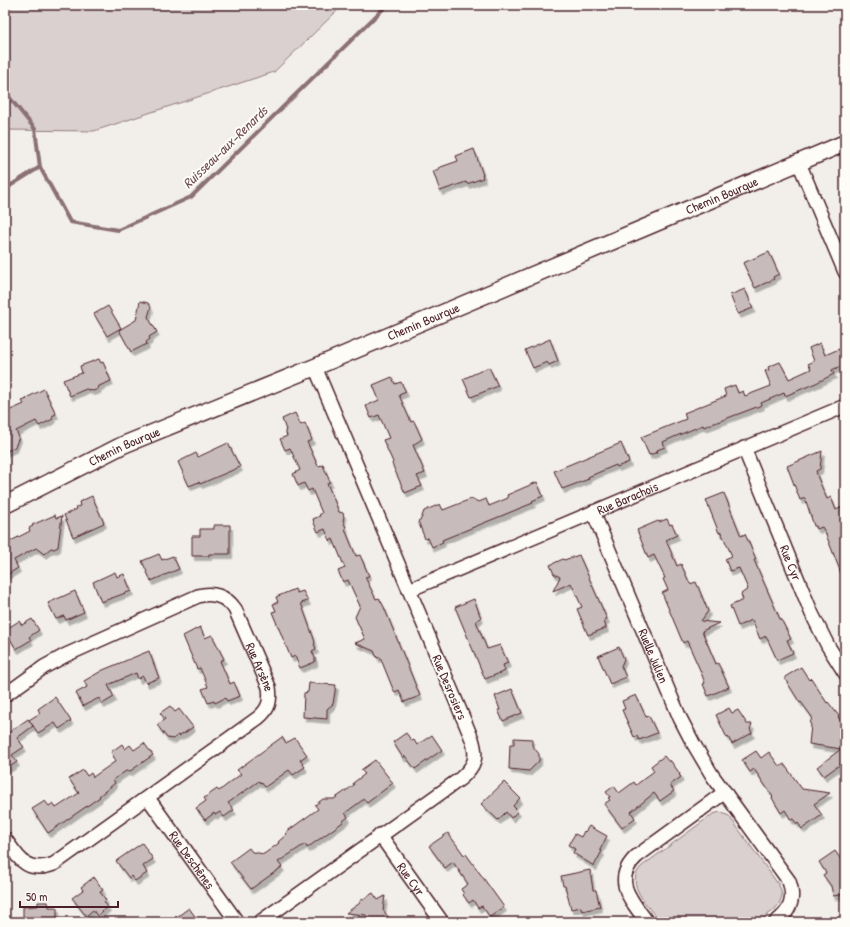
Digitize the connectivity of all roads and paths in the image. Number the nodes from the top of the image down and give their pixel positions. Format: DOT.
graph roads {
  1 [pos="845,143"];
  2 [pos="799,163"];
  3 [pos="845,272"];
  4 [pos="314,367"];
  5 [pos="845,406"];
  6 [pos="744,448"];
  7 [pos="5,505"];
  8 [pos="593,512"];
  9 [pos="409,590"];
  10 [pos="845,674"];
  11 [pos="5,695"];
  12 [pos="725,792"];
  13 [pos="148,798"];
  14 [pos="380,835"];
  15 [pos="5,838"];
  16 [pos="236,922"];
  17 [pos="260,922"];
  18 [pos="442,922"];
  19 [pos="647,922"];
  20 [pos="776,922"];
  1 -- 2 [label="street, Chemin Bourque"];
  2 -- 3 [label="street"];
  2 -- 4 [label="street, Chemin Bourque"];
  4 -- 7 [label="street, Chemin Bourque"];
  4 -- 9 [label="street, Rue Desrosiers"];
  5 -- 6 [label="street, Rue Barachois"];
  6 -- 8 [label="street, Rue Barachois"];
  6 -- 10 [label="street, Rue Cyr"];
  8 -- 9 [label="street, Rue Barachois"];
  8 -- 12 [label="street, Ruelle Julien"];
  9 -- 14 [label="street, Rue Desrosiers"];
  11 -- 13 [label="street, Rue Arsène"];
  12 -- 19 [label="street"];
  12 -- 20 [label="street, Ruelle Julien"];
  13 -- 15 [label="street, Rue Arsène"];
  13 -- 16 [label="street, Rue Deschênes"];
  14 -- 17 [label="street, Rue Desrosiers"];
  14 -- 18 [label="street, Rue Cyr"];
}
